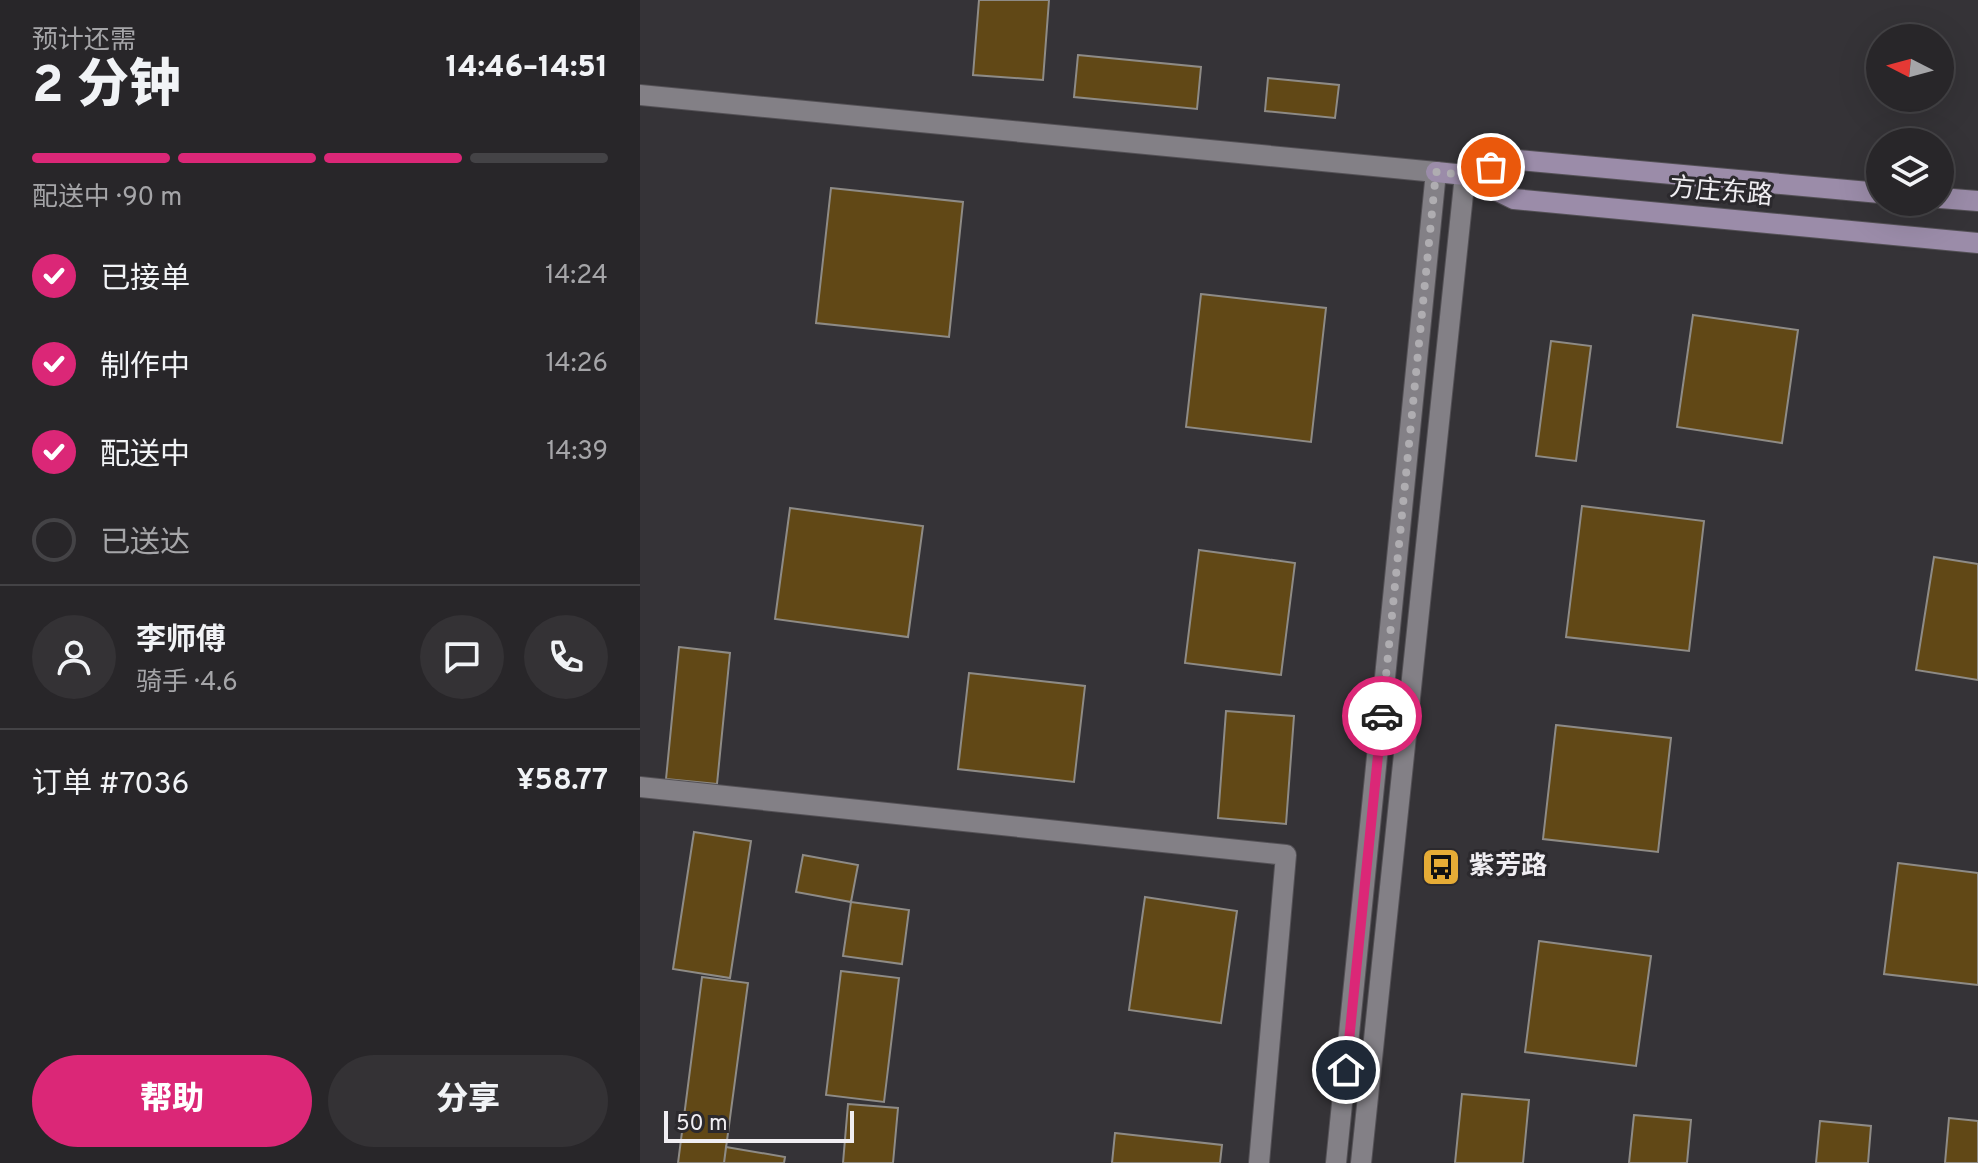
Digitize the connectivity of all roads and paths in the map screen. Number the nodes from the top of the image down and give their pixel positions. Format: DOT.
graph roads {
  1 [pos="640,95"];
  2 [pos="1436,172"];
  3 [pos="1465,175"];
  4 [pos="1866,192"];
  5 [pos="1954,199"];
  6 [pos="1978,201"];
  7 [pos="1978,243"];
  8 [pos="640,787"];
  9 [pos="1259,1163"];
  10 [pos="1336,1163"];
  11 [pos="1361,1163"];
  1 -- 2 [label="street"];
  2 -- 3 [label="main road"];
  2 -- 10 [label="street"];
  3 -- 4 [label="main road"];
  3 -- 7 [label="main road, 方庄东路"];
  3 -- 11 [label="street"];
  5 -- 6 [label="main road"];
  8 -- 9 [label="street"];
}
